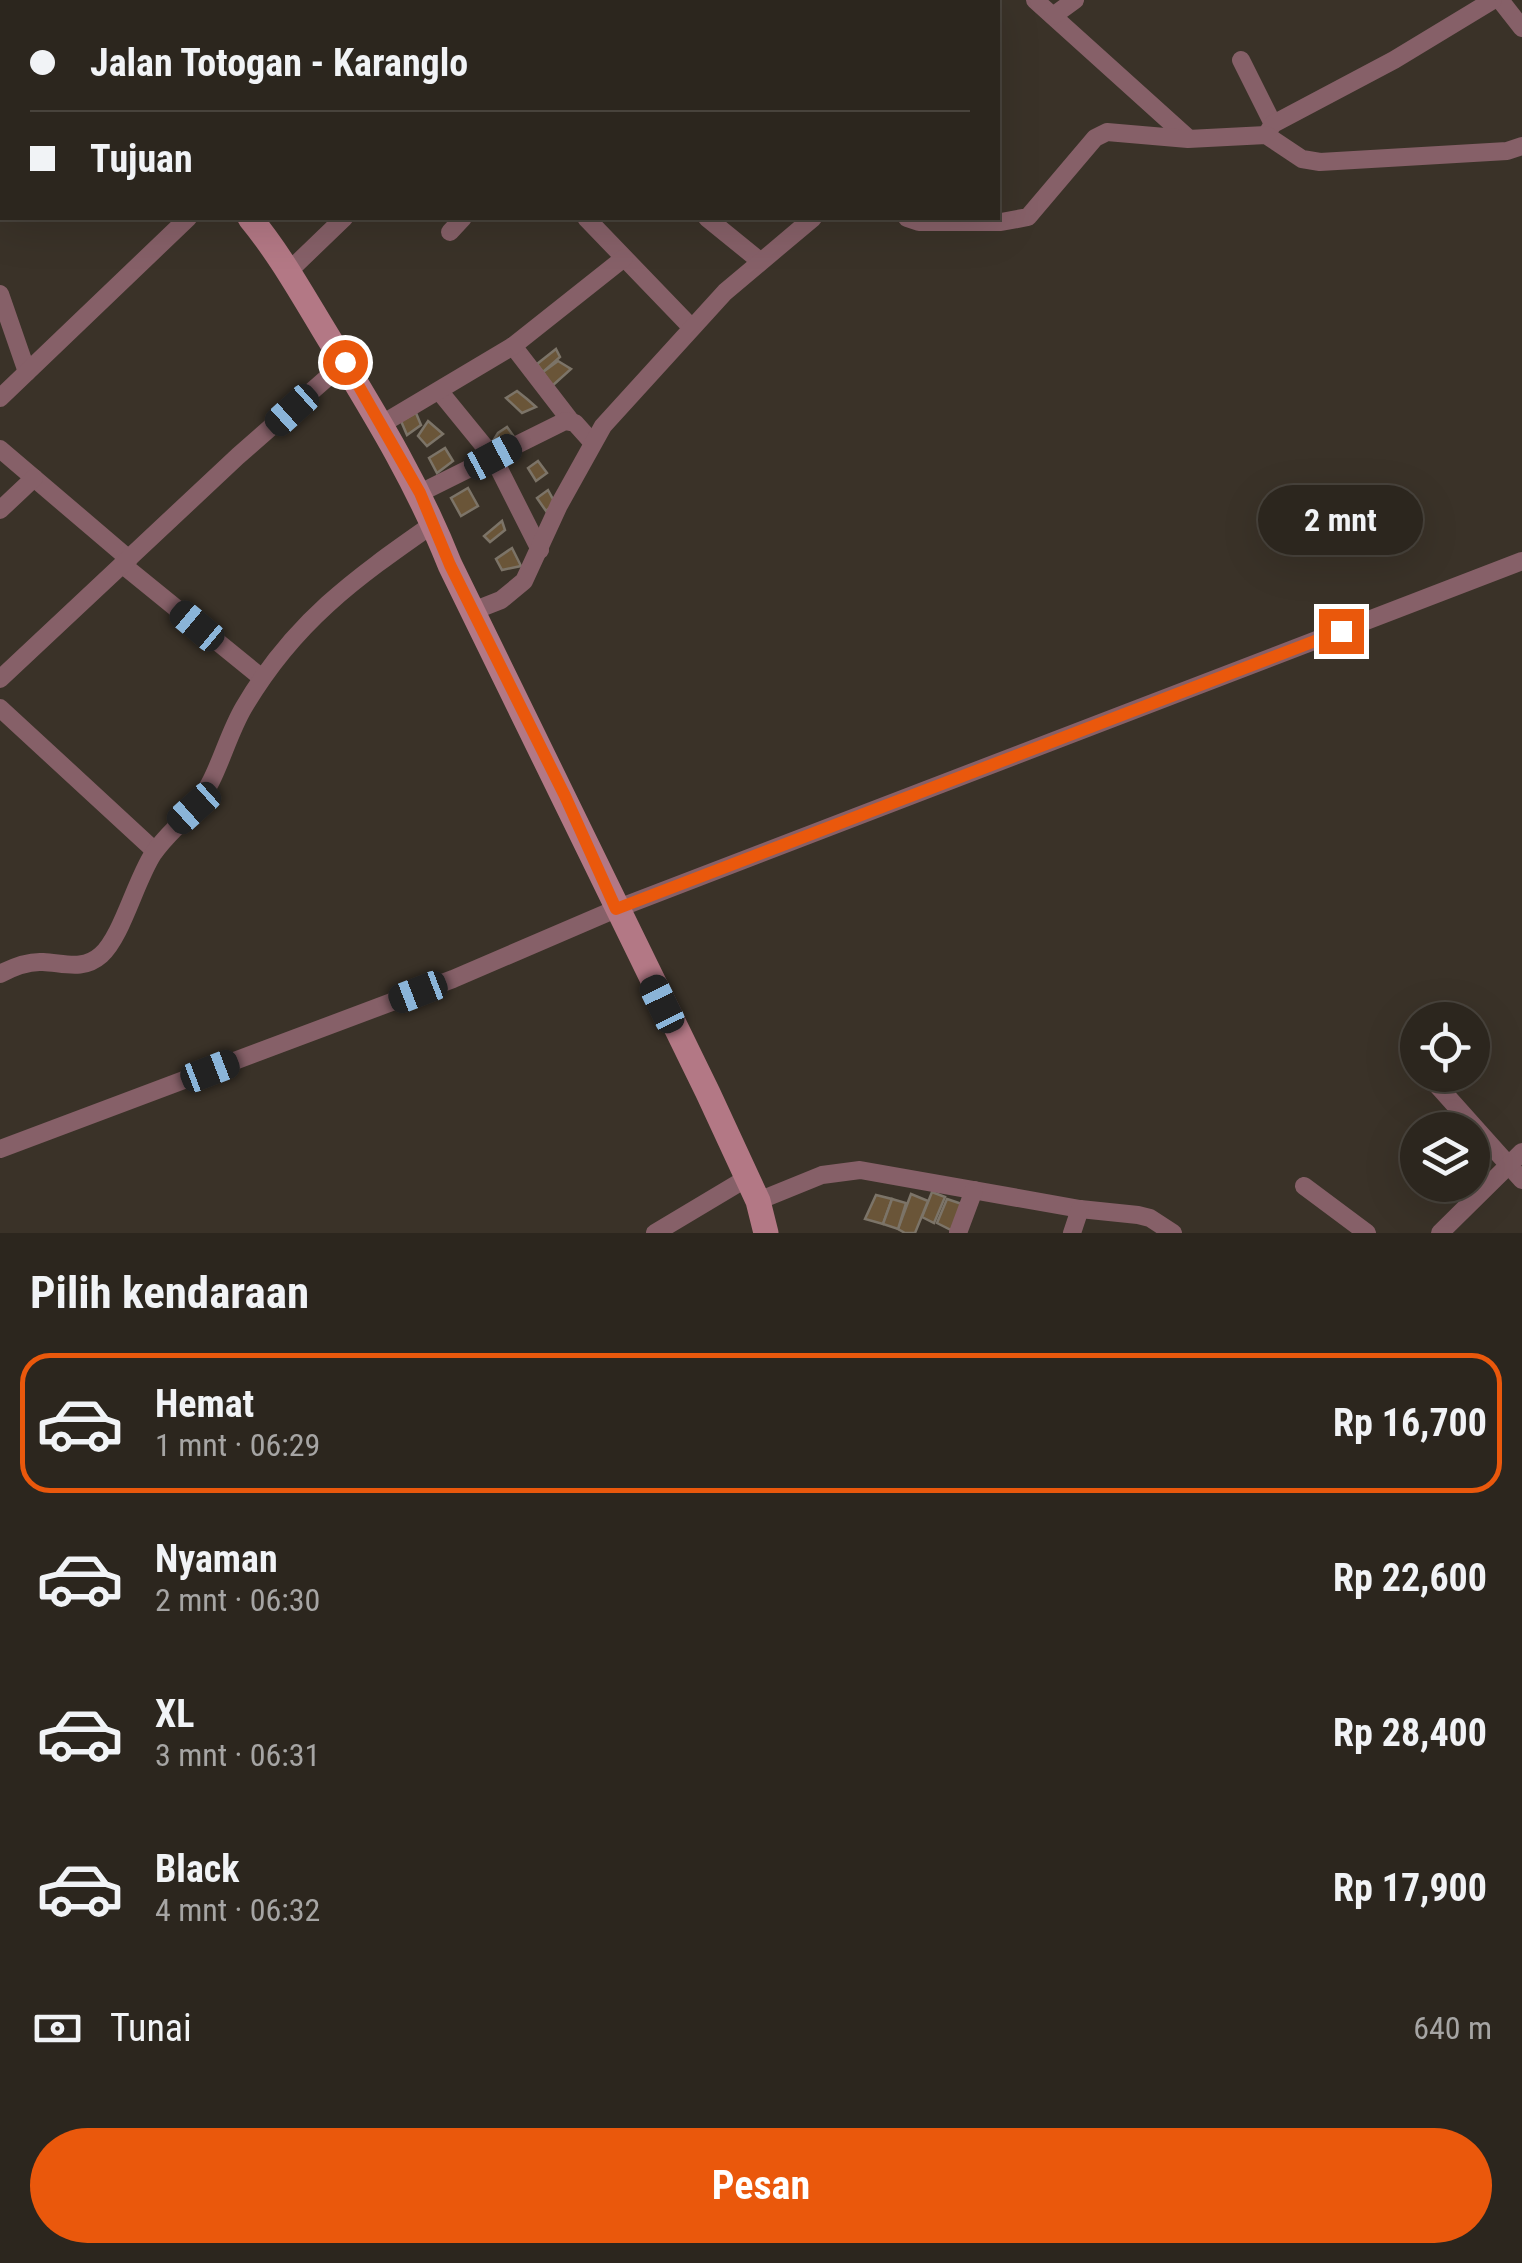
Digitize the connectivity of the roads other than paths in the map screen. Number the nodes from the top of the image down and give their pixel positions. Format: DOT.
graph roads {
  1 [pos="1035,0"];
  2 [pos="1075,0"];
  3 [pos="1496,0"];
  4 [pos="1053,16"];
  5 [pos="1522,28"];
  6 [pos="1241,60"];
  7 [pos="1270,130"];
  8 [pos="1188,138"];
  9 [pos="1522,146"];
  10 [pos="186,220"];
  11 [pos="251,220"];
  12 [pos="342,220"];
  13 [pos="462,220"];
  14 [pos="588,220"];
  15 [pos="710,220"];
  16 [pos="811,220"];
  17 [pos="913,220"];
  18 [pos="450,232"];
  19 [pos="624,258"];
  20 [pos="760,261"];
  21 [pos="289,271"];
  22 [pos="0,294"];
  23 [pos="691,328"];
  24 [pos="513,346"];
  25 [pos="345,362"];
  26 [pos="27,372"];
  27 [pos="440,392"];
  28 [pos="0,398"];
  29 [pos="570,420"];
  30 [pos="382,424"];
  31 [pos="592,442"];
  32 [pos="0,449"];
  33 [pos="493,457"];
  34 [pos="34,478"];
  35 [pos="420,493"];
  36 [pos="0,510"];
  37 [pos="434,524"];
  38 [pos="540,550"];
  39 [pos="1522,561"];
  40 [pos="126,562"];
  41 [pos="473,611"];
  42 [pos="2,671"];
  43 [pos="262,678"];
  44 [pos="0,708"];
  45 [pos="155,851"];
  46 [pos="616,909"];
  47 [pos="0,974"];
  48 [pos="1446,1092"];
  49 [pos="0,1149"];
  50 [pos="1515,1159"];
  51 [pos="1522,1180"];
  52 [pos="1304,1186"];
  53 [pos="752,1189"];
  54 [pos="974,1190"];
  55 [pos="1080,1208"];
  56 [pos="655,1233"];
  57 [pos="766,1233"];
  58 [pos="958,1233"];
  59 [pos="1072,1233"];
  60 [pos="1173,1233"];
  61 [pos="1367,1233"];
  62 [pos="1440,1233"];
  1 -- 4 [label="street"];
  2 -- 4 [label="street"];
  3 -- 5 [label="street"];
  3 -- 7 [label="street"];
  4 -- 8 [label="street"];
  6 -- 7 [label="street"];
  7 -- 8 [label="street"];
  7 -- 9 [label="street"];
  8 -- 17 [label="street"];
  10 -- 26 [label="street"];
  11 -- 21 [label="main road"];
  12 -- 21 [label="street"];
  13 -- 18 [label="street"];
  14 -- 19 [label="street"];
  15 -- 20 [label="street"];
  16 -- 20 [label="street"];
  19 -- 23 [label="street"];
  19 -- 24 [label="street"];
  20 -- 23 [label="street"];
  21 -- 25 [label="main road"];
  22 -- 26 [label="street"];
  23 -- 31 [label="street"];
  24 -- 27 [label="street"];
  24 -- 29 [label="street"];
  25 -- 30 [label="main road"];
  25 -- 40 [label="street"];
  26 -- 28 [label="street"];
  27 -- 30 [label="street"];
  27 -- 33 [label="street"];
  29 -- 31 [label="street"];
  29 -- 33 [label="street"];
  30 -- 35 [label="main road"];
  31 -- 38 [label="street"];
  32 -- 34 [label="street"];
  33 -- 35 [label="street"];
  33 -- 38 [label="street"];
  34 -- 36 [label="street"];
  34 -- 40 [label="street"];
  35 -- 37 [label="main road"];
  37 -- 41 [label="main road"];
  37 -- 43 [label="street"];
  38 -- 41 [label="street"];
  39 -- 46 [label="street"];
  40 -- 42 [label="street"];
  40 -- 43 [label="street"];
  41 -- 46 [label="main road"];
  43 -- 45 [label="street"];
  44 -- 45 [label="street"];
  45 -- 47 [label="street"];
  46 -- 49 [label="street"];
  46 -- 53 [label="main road"];
  48 -- 50 [label="street"];
  50 -- 51 [label="street"];
  50 -- 62 [label="street"];
  52 -- 61 [label="street"];
  53 -- 54 [label="street"];
  53 -- 56 [label="street"];
  53 -- 57 [label="main road"];
  54 -- 55 [label="street"];
  54 -- 58 [label="street"];
  55 -- 59 [label="street"];
  55 -- 60 [label="street"];
}
